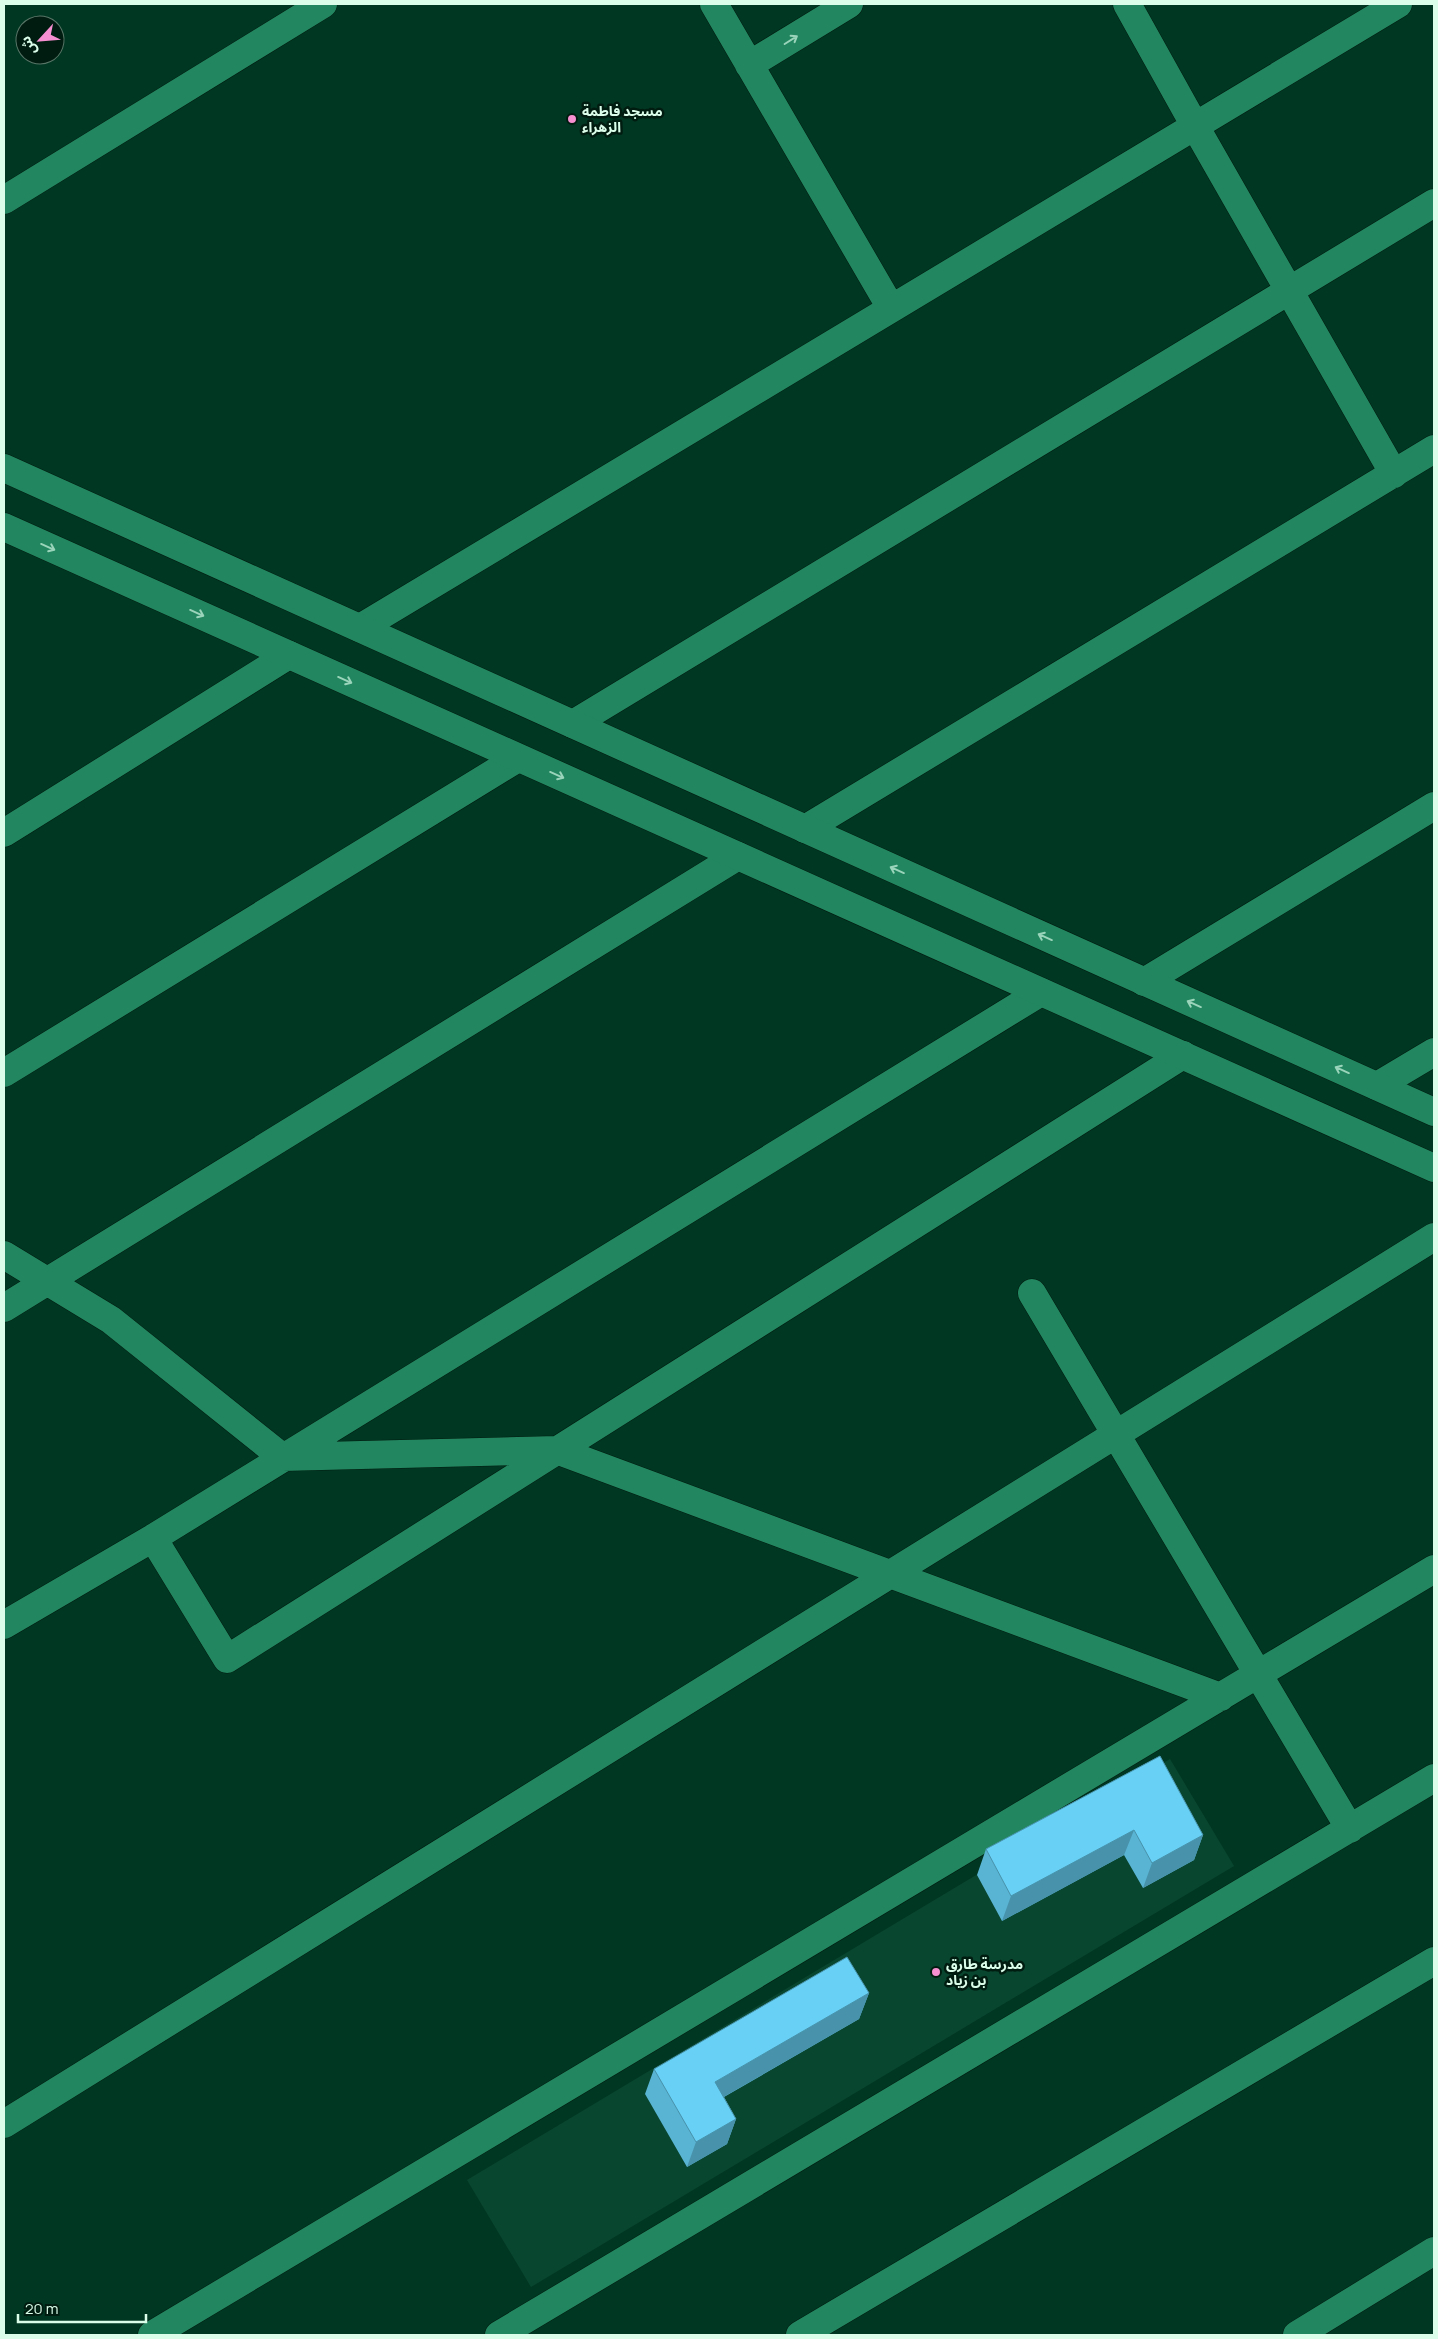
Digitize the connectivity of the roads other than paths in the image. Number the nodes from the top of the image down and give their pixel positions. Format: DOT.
graph roads {
  1 [pos="323,4"];
  2 [pos="714,4"];
  3 [pos="849,4"];
  4 [pos="1128,4"];
  5 [pos="1398,4"];
  6 [pos="749,65"];
  7 [pos="1195,126"];
  8 [pos="4,200"];
  9 [pos="1434,203"];
  10 [pos="1289,291"];
  11 [pos="891,308"];
  12 [pos="1434,449"];
  13 [pos="4,468"];
  14 [pos="1394,474"];
  15 [pos="4,527"];
  16 [pos="360,628"];
  17 [pos="289,655"];
  18 [pos="574,724"];
  19 [pos="518,758"];
  20 [pos="1434,806"];
  21 [pos="805,829"];
  22 [pos="4,833"];
  23 [pos="738,856"];
  24 [pos="1144,982"];
  25 [pos="1041,992"];
  26 [pos="1434,1052"];
  27 [pos="1183,1055"];
  28 [pos="4,1072"];
  29 [pos="1377,1086"];
  30 [pos="1434,1112"];
  31 [pos="1434,1168"];
  32 [pos="1434,1237"];
  33 [pos="4,1255"];
  34 [pos="48,1281"];
  35 [pos="1032,1293"];
  36 [pos="4,1308"];
  37 [pos="1116,1434"];
  38 [pos="556,1450"];
  39 [pos="282,1457"];
  40 [pos="153,1538"];
  41 [pos="892,1573"];
  42 [pos="1432,1574"];
  43 [pos="4,1625"];
  44 [pos="1259,1674"];
  45 [pos="1221,1696"];
  46 [pos="1434,1778"];
  47 [pos="1350,1829"];
  48 [pos="1434,1961"];
  49 [pos="4,2124"];
  50 [pos="1434,2251"];
  51 [pos="152,2335"];
  52 [pos="499,2335"];
  53 [pos="800,2335"];
  54 [pos="1296,2335"];
  1 -- 8 [label="street"];
  2 -- 6 [label="street"];
  6 -- 3 [label="street, one-way"];
  4 -- 7 [label="street"];
  5 -- 7 [label="street"];
  6 -- 11 [label="street"];
  7 -- 10 [label="street"];
  7 -- 11 [label="street"];
  9 -- 10 [label="street"];
  10 -- 14 [label="street"];
  10 -- 18 [label="street"];
  11 -- 16 [label="street"];
  12 -- 14 [label="street"];
  13 -- 16 [label="street"];
  14 -- 21 [label="street"];
  15 -- 17 [label="street, one-way"];
  16 -- 18 [label="street"];
  17 -- 19 [label="street, one-way"];
  17 -- 22 [label="street"];
  18 -- 21 [label="street"];
  19 -- 23 [label="street, one-way"];
  19 -- 28 [label="street"];
  20 -- 24 [label="street"];
  24 -- 21 [label="street, one-way"];
  23 -- 25 [label="street"];
  23 -- 34 [label="street"];
  29 -- 24 [label="street, one-way"];
  25 -- 27 [label="street"];
  25 -- 39 [label="street"];
  26 -- 29 [label="street"];
  27 -- 31 [label="street"];
  27 -- 38 [label="street"];
  29 -- 30 [label="street"];
  32 -- 37 [label="street"];
  33 -- 34 [label="street"];
  34 -- 36 [label="street"];
  34 -- 39 [label="street"];
  35 -- 37 [label="street"];
  37 -- 41 [label="street"];
  37 -- 44 [label="street"];
  38 -- 39 [label="street"];
  38 -- 40 [label="street"];
  38 -- 41 [label="street"];
  39 -- 40 [label="street"];
  40 -- 43 [label="street"];
  41 -- 45 [label="street"];
  41 -- 49 [label="street"];
  42 -- 44 [label="street"];
  44 -- 45 [label="street"];
  44 -- 47 [label="street"];
  45 -- 51 [label="street"];
  46 -- 47 [label="street"];
  47 -- 52 [label="street"];
  48 -- 53 [label="street"];
  50 -- 54 [label="street"];
}
